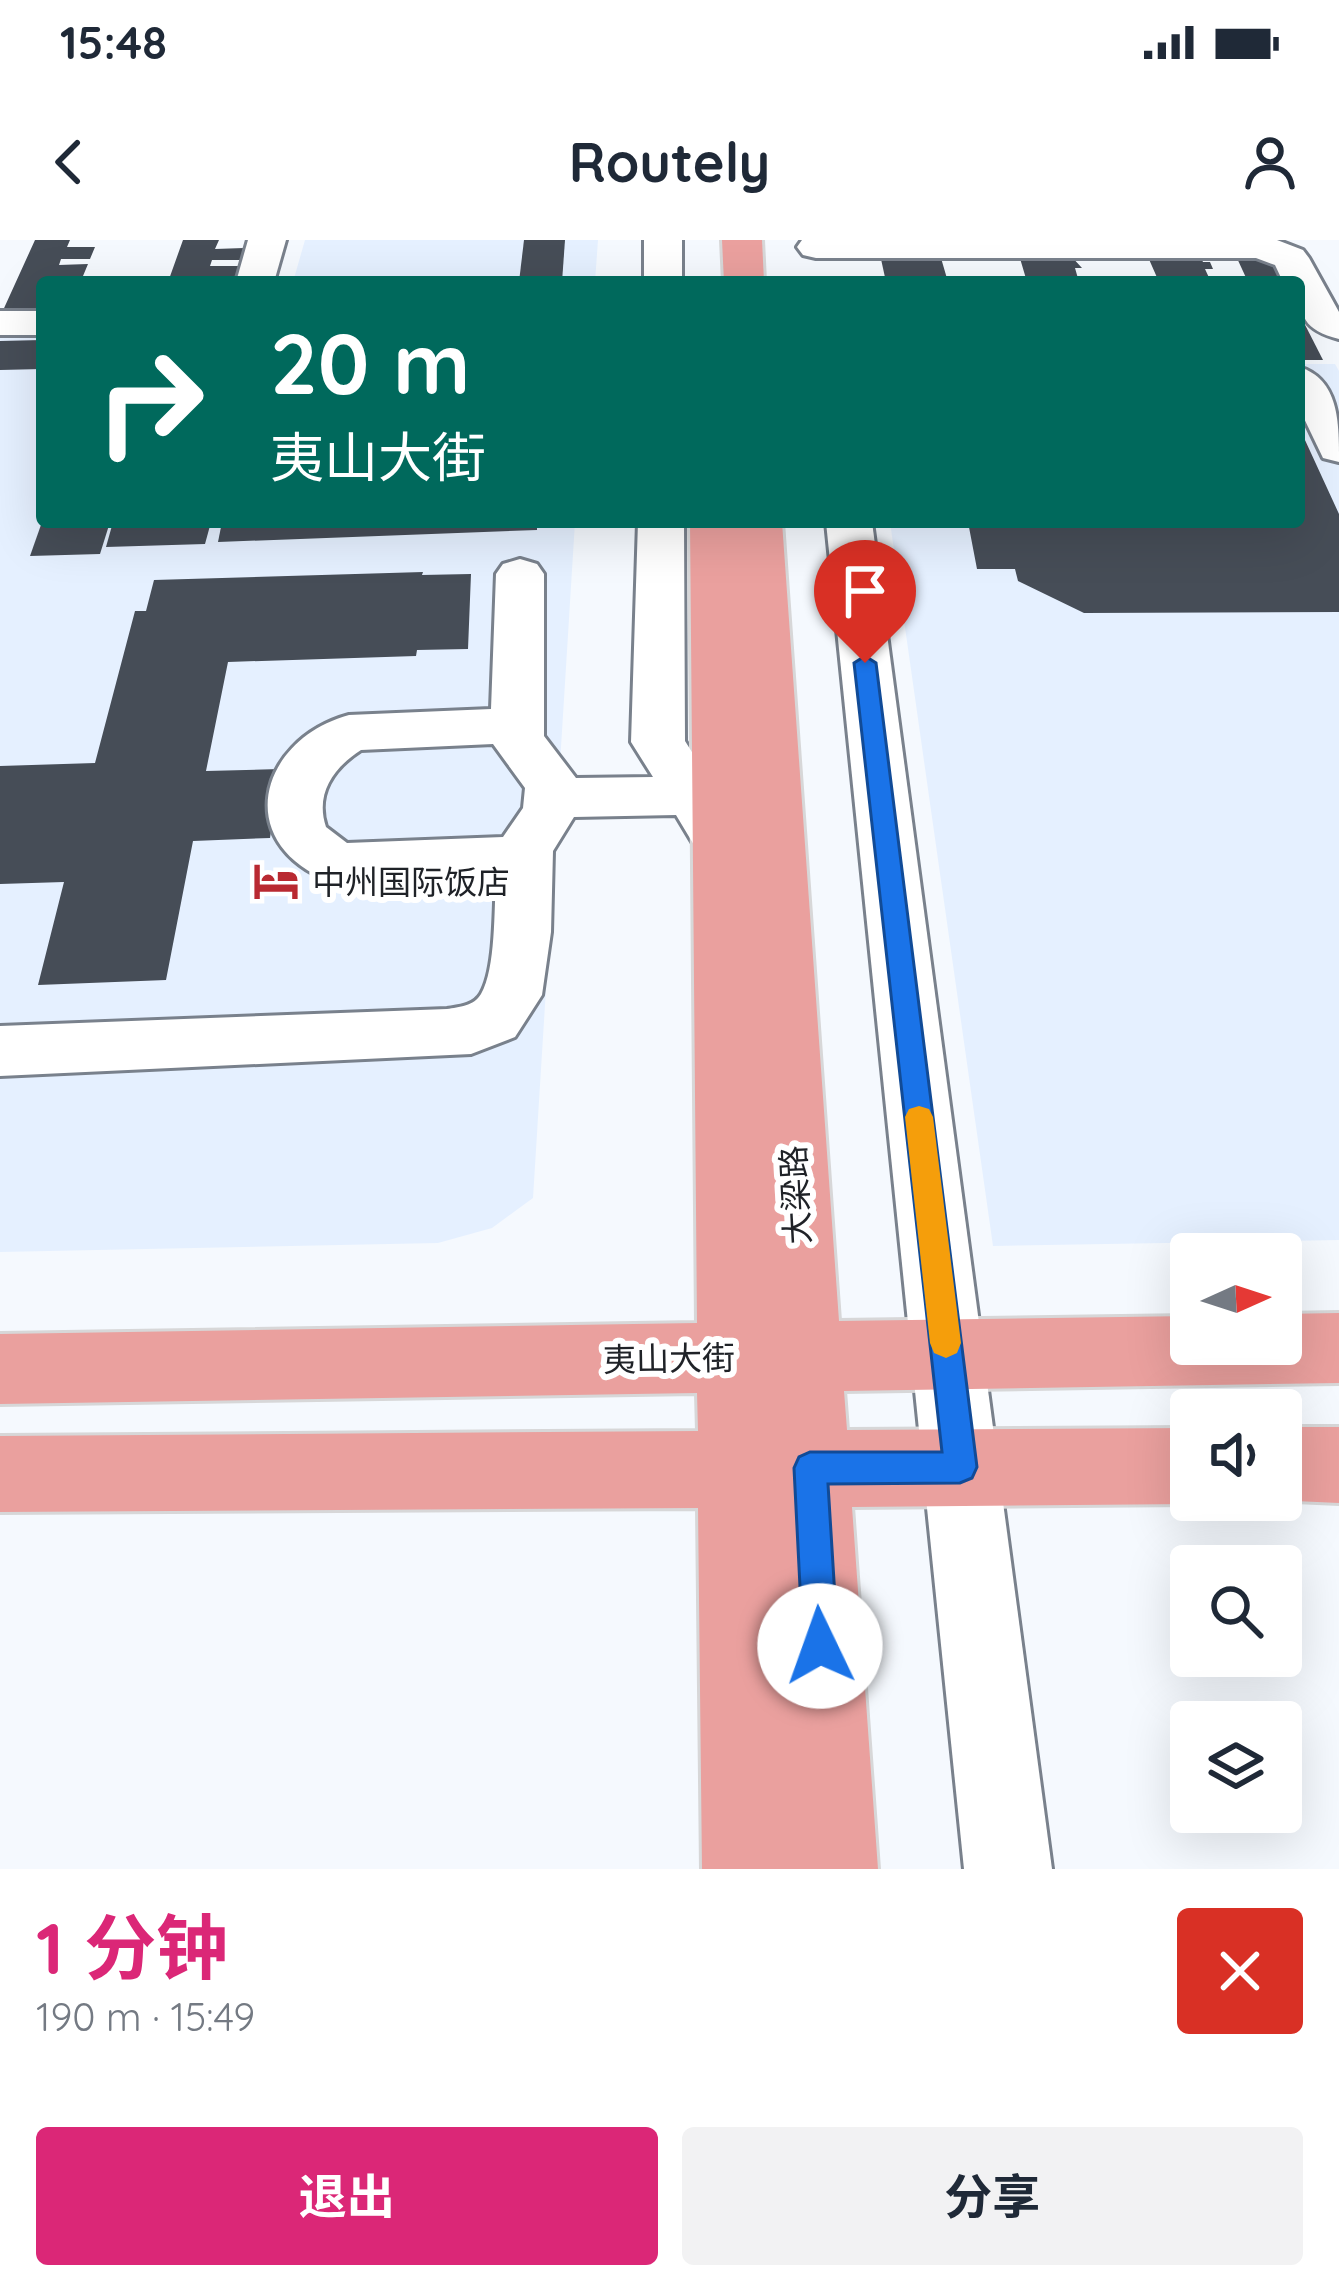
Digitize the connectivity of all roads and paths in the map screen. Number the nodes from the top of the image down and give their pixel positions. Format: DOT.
graph roads {
  1 [pos="267,240"];
  2 [pos="663,240"];
  3 [pos="706,240"];
  4 [pos="742,240"];
  5 [pos="817,256"];
  6 [pos="257,276"];
  7 [pos="663,276"];
  8 [pos="707,276"];
  9 [pos="744,276"];
  10 [pos="1300,276"];
  11 [pos="1305,286"];
  12 [pos="0,323"];
  13 [pos="36,323"];
  14 [pos="1339,327"];
  15 [pos="1305,384"];
  16 [pos="1339,449"];
  17 [pos="661,528"];
  18 [pos="714,528"];
  19 [pos="758,528"];
  20 [pos="849,528"];
  21 [pos="520,574"];
  22 [pos="517,725"];
  23 [pos="553,798"];
  24 [pos="707,821"];
  25 [pos="525,857"];
  26 [pos="0,1052"];
  27 [pos="1339,1348"];
  28 [pos="947,1354"];
  29 [pos="770,1357"];
  30 [pos="0,1370"];
  31 [pos="1302,1465"];
  32 [pos="1339,1465"];
  33 [pos="1170,1466"];
  34 [pos="960,1467"];
  35 [pos="774,1468"];
  36 [pos="0,1474"];
  37 [pos="748,1869"];
  38 [pos="832,1869"];
  39 [pos="1008,1869"];
  1 -- 6 [label="street"];
  2 -- 7 [label="street"];
  3 -- 8 [label="main road"];
  4 -- 9 [label="main road"];
  5 -- 10 [label="street"];
  11 -- 14 [label="street"];
  12 -- 13 [label="street"];
  15 -- 16 [label="street"];
  17 -- 24 [label="street"];
  18 -- 24 [label="main road, 大梁路"];
  19 -- 29 [label="main road, 大梁路"];
  20 -- 28 [label="street"];
  21 -- 22 [label="street"];
  22 -- 23 [label="street"];
  22 -- 25 [label="street"];
  23 -- 24 [label="street"];
  23 -- 25 [label="street"];
  24 -- 29 [label="main road, 大梁路"];
  25 -- 26 [label="street"];
  27 -- 28 [label="main road, 夷山大街"];
  28 -- 29 [label="main road, 夷山大街"];
  28 -- 34 [label="street"];
  29 -- 30 [label="main road, 夷山大街"];
  29 -- 35 [label="main road, 大梁路"];
  31 -- 32 [label="main road"];
  33 -- 34 [label="main road"];
  34 -- 35 [label="main road"];
  34 -- 39 [label="street"];
  35 -- 36 [label="main road"];
  35 -- 37 [label="main road, 大梁路"];
  35 -- 38 [label="main road, 大梁路"];
}
